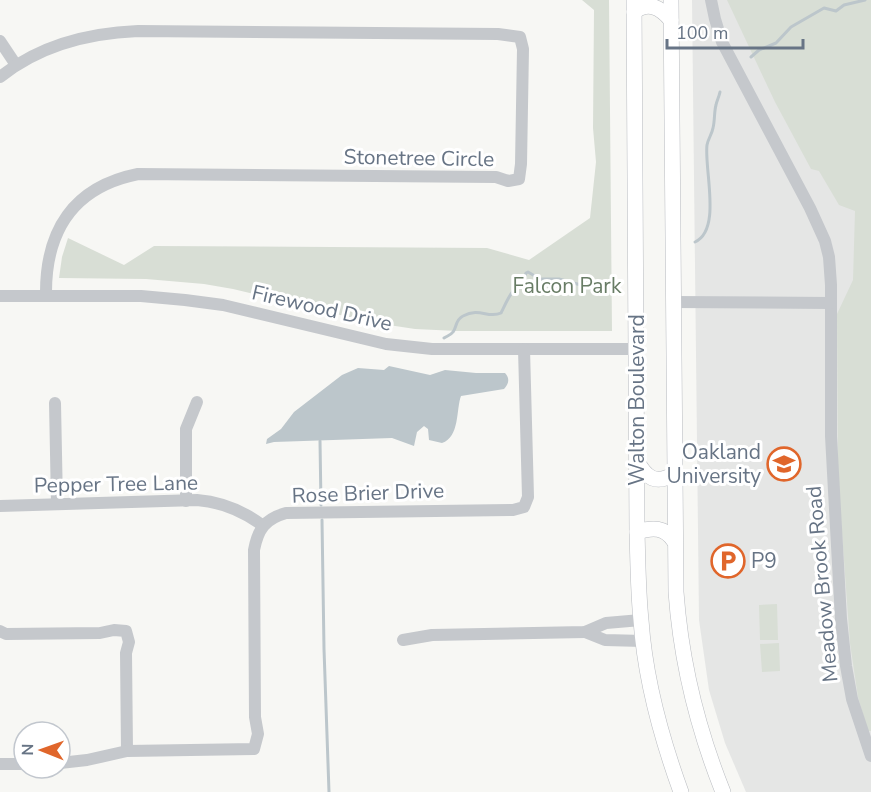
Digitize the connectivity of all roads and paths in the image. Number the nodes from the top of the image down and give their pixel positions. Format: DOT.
graph roads {
  1 [pos="671,0"];
  2 [pos="711,0"];
  3 [pos="634,6"];
  4 [pos="671,20"];
  5 [pos="0,41"];
  6 [pos="16,65"];
  7 [pos="0,77"];
  8 [pos="0,296"];
  9 [pos="46,296"];
  10 [pos="673,302"];
  11 [pos="831,303"];
  12 [pos="636,348"];
  13 [pos="524,349"];
  14 [pos="197,402"];
  15 [pos="55,403"];
  16 [pos="637,461"];
  17 [pos="674,474"];
  18 [pos="186,501"];
  19 [pos="57,504"];
  20 [pos="0,506"];
  21 [pos="262,525"];
  22 [pos="638,532"];
  23 [pos="674,542"];
  24 [pos="640,620"];
  25 [pos="0,631"];
  26 [pos="585,632"];
  27 [pos="404,639"];
  28 [pos="643,640"];
  29 [pos="127,751"];
  30 [pos="871,756"];
  31 [pos="72,762"];
  32 [pos="681,792"];
  33 [pos="723,792"];
  1 -- 4 [label="main road"];
  2 -- 11 [label="street, Meadow Brook Road"];
  3 -- 4 [label="main road"];
  3 -- 12 [label="main road, Walton Boulevard"];
  4 -- 10 [label="main road, Walton Boulevard"];
  5 -- 6 [label="street"];
  6 -- 7 [label="street, Stonetree Circle"];
  6 -- 9 [label="street, Stonetree Circle"];
  8 -- 9 [label="street, Firewood Drive"];
  9 -- 13 [label="street, Firewood Drive"];
  10 -- 11 [label="street"];
  10 -- 17 [label="main road, Walton Boulevard"];
  11 -- 30 [label="street, Meadow Brook Road"];
  12 -- 13 [label="street, Firewood Drive"];
  12 -- 16 [label="main road, Walton Boulevard"];
  13 -- 21 [label="street, Rose Brier Drive"];
  14 -- 18 [label="street"];
  15 -- 19 [label="street"];
  16 -- 17 [label="main road"];
  16 -- 22 [label="main road, Walton Boulevard"];
  17 -- 23 [label="main road, Walton Boulevard"];
  18 -- 19 [label="street, Pepper Tree Lane"];
  18 -- 21 [label="street, Pepper Tree Lane"];
  19 -- 20 [label="street, Pepper Tree Lane"];
  21 -- 29 [label="street"];
  22 -- 23 [label="main road"];
  22 -- 24 [label="main road, Walton Boulevard"];
  23 -- 33 [label="main road, Walton Boulevard"];
  24 -- 26 [label="street"];
  24 -- 28 [label="main road, Walton Boulevard"];
  25 -- 29 [label="street"];
  26 -- 27 [label="street"];
  26 -- 28 [label="street"];
  28 -- 32 [label="main road, Walton Boulevard"];
  29 -- 31 [label="street"];
}
